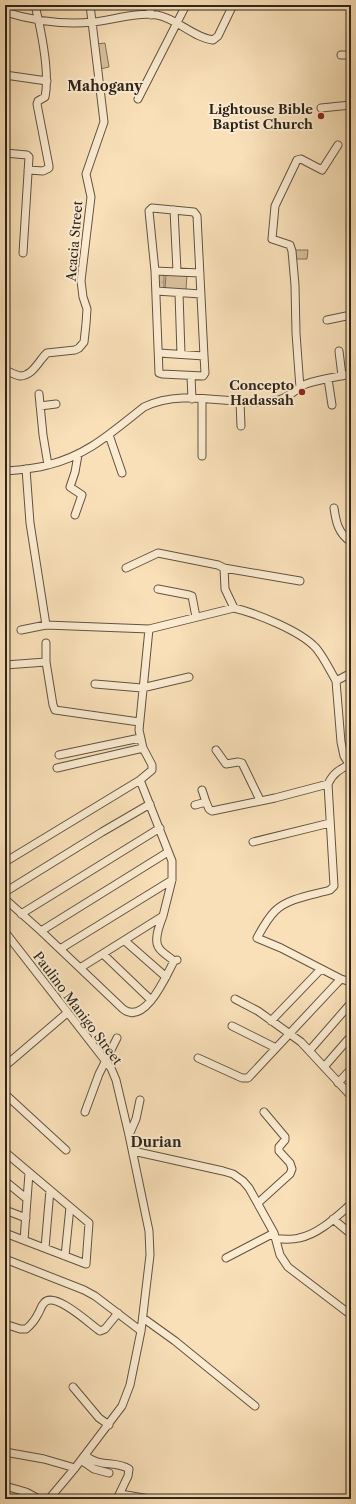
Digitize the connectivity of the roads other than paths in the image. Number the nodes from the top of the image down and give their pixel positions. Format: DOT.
graph roads {
  1 [pos="35,5"];
  2 [pos="90,5"];
  3 [pos="149,5"];
  4 [pos="186,5"];
  5 [pos="233,5"];
  6 [pos="5,12"];
  7 [pos="151,15"];
  8 [pos="39,21"];
  9 [pos="92,22"];
  10 [pos="178,24"];
  11 [pos="341,55"];
  12 [pos="351,55"];
  13 [pos="5,75"];
  14 [pos="47,81"];
  15 [pos="138,99"];
  16 [pos="351,105"];
  17 [pos="321,108"];
  18 [pos="338,145"];
  19 [pos="5,153"];
  20 [pos="28,170"];
  21 [pos="174,210"];
  22 [pos="23,253"];
  23 [pos="156,271"];
  24 [pos="177,271"];
  25 [pos="200,273"];
  26 [pos="156,291"];
  27 [pos="179,293"];
  28 [pos="201,294"];
  29 [pos="351,315"];
  30 [pos="327,320"];
  31 [pos="339,351"];
  32 [pos="159,353"];
  33 [pos="181,354"];
  34 [pos="204,356"];
  35 [pos="5,370"];
  36 [pos="351,374"];
  37 [pos="191,376"];
  38 [pos="342,376"];
  39 [pos="328,379"];
  40 [pos="300,388"];
  41 [pos="39,394"];
  42 [pos="192,399"];
  43 [pos="202,399"];
  44 [pos="240,402"];
  45 [pos="56,404"];
  46 [pos="332,405"];
  47 [pos="40,406"];
  48 [pos="241,426"];
  49 [pos="109,435"];
  50 [pos="78,455"];
  51 [pos="202,456"];
  52 [pos="48,465"];
  53 [pos="26,469"];
  54 [pos="5,471"];
  55 [pos="122,474"];
  56 [pos="334,508"];
  57 [pos="75,515"];
  58 [pos="351,542"];
  59 [pos="126,568"];
  60 [pos="224,568"];
  61 [pos="300,581"];
  62 [pos="158,589"];
  63 [pos="234,608"];
  64 [pos="196,617"];
  65 [pos="46,625"];
  66 [pos="149,629"];
  67 [pos="21,630"];
  68 [pos="46,643"];
  69 [pos="46,662"];
  70 [pos="5,666"];
  71 [pos="351,673"];
  72 [pos="189,677"];
  73 [pos="336,681"];
  74 [pos="96,684"];
  75 [pos="142,688"];
  76 [pos="139,722"];
  77 [pos="140,738"];
  78 [pos="143,748"];
  79 [pos="216,750"];
  80 [pos="59,755"];
  81 [pos="350,764"];
  82 [pos="57,768"];
  83 [pos="140,780"];
  84 [pos="328,784"];
  85 [pos="202,790"];
  86 [pos="260,800"];
  87 [pos="206,802"];
  88 [pos="150,804"];
  89 [pos="195,805"];
  90 [pos="330,822"];
  91 [pos="160,828"];
  92 [pos="253,842"];
  93 [pos="168,852"];
  94 [pos="5,862"];
  95 [pos="172,880"];
  96 [pos="5,892"];
  97 [pos="5,899"];
  98 [pos="21,914"];
  99 [pos="163,916"];
  100 [pos="41,930"];
  101 [pos="5,932"];
  102 [pos="125,941"];
  103 [pos="60,949"];
  104 [pos="103,954"];
  105 [pos="80,968"];
  106 [pos="321,969"];
  107 [pos="166,977"];
  108 [pos="341,979"];
  109 [pos="351,982"];
  110 [pos="235,999"];
  111 [pos="151,1000"];
  112 [pos="351,1003"];
  113 [pos="68,1013"];
  114 [pos="271,1021"];
  115 [pos="232,1026"];
  116 [pos="290,1034"];
  117 [pos="351,1036"];
  118 [pos="117,1038"];
  119 [pos="276,1048"];
  120 [pos="310,1050"];
  121 [pos="198,1058"];
  122 [pos="106,1061"];
  123 [pos="5,1066"];
  124 [pos="324,1067"];
  125 [pos="351,1069"];
  126 [pos="338,1083"];
  127 [pos="5,1094"];
  128 [pos="351,1096"];
  129 [pos="140,1100"];
  130 [pos="85,1112"];
  131 [pos="264,1112"];
  132 [pos="129,1135"];
  133 [pos="66,1150"];
  134 [pos="133,1151"];
  135 [pos="5,1152"];
  136 [pos="29,1173"];
  137 [pos="5,1180"];
  138 [pos="50,1190"];
  139 [pos="27,1199"];
  140 [pos="258,1203"];
  141 [pos="351,1204"];
  142 [pos="70,1207"];
  143 [pos="5,1210"];
  144 [pos="26,1218"];
  145 [pos="333,1219"];
  146 [pos="5,1233"];
  147 [pos="351,1234"];
  148 [pos="275,1236"];
  149 [pos="24,1240"];
  150 [pos="45,1248"];
  151 [pos="65,1256"];
  152 [pos="226,1258"];
  153 [pos="5,1259"];
  154 [pos="118,1313"];
  155 [pos="351,1315"];
  156 [pos="143,1318"];
  157 [pos="5,1324"];
  158 [pos="142,1331"];
  159 [pos="73,1387"];
  160 [pos="255,1406"];
  161 [pos="109,1425"];
  162 [pos="5,1452"];
  163 [pos="83,1458"];
  164 [pos="75,1468"];
  165 [pos="109,1473"];
  166 [pos="5,1486"];
  167 [pos="118,1496"];
  168 [pos="39,1499"];
  169 [pos="48,1499"];
  170 [pos="150,1499"];
  1 -- 8 [label="street"];
  2 -- 9 [label="street, Acacia Street"];
  3 -- 7 [label="street"];
  4 -- 10 [label="street"];
  5 -- 10 [label="street"];
  6 -- 8 [label="street"];
  7 -- 9 [label="street"];
  7 -- 10 [label="street"];
  8 -- 9 [label="street"];
  8 -- 14 [label="street"];
  9 -- 35 [label="street, Acacia Street"];
  10 -- 15 [label="street"];
  11 -- 12 [label="street"];
  13 -- 14 [label="street"];
  14 -- 20 [label="street"];
  16 -- 17 [label="street"];
  18 -- 40 [label="street"];
  19 -- 20 [label="street"];
  20 -- 22 [label="street"];
  21 -- 23 [label="street"];
  21 -- 24 [label="street"];
  21 -- 25 [label="street"];
  23 -- 24 [label="street"];
  23 -- 26 [label="street"];
  24 -- 25 [label="street"];
  25 -- 28 [label="street"];
  26 -- 27 [label="street"];
  26 -- 32 [label="street"];
  27 -- 28 [label="street"];
  27 -- 33 [label="street"];
  28 -- 34 [label="street"];
  29 -- 30 [label="street"];
  31 -- 38 [label="street"];
  32 -- 33 [label="street"];
  32 -- 37 [label="street"];
  33 -- 34 [label="street"];
  34 -- 37 [label="street"];
  36 -- 38 [label="street"];
  37 -- 42 [label="street"];
  38 -- 39 [label="street"];
  39 -- 40 [label="street"];
  39 -- 46 [label="street"];
  40 -- 44 [label="street"];
  41 -- 47 [label="street"];
  42 -- 43 [label="street"];
  42 -- 49 [label="street"];
  43 -- 44 [label="street"];
  43 -- 51 [label="street"];
  44 -- 48 [label="street"];
  45 -- 47 [label="street"];
  47 -- 52 [label="street"];
  49 -- 50 [label="street"];
  49 -- 55 [label="street"];
  50 -- 52 [label="street"];
  50 -- 57 [label="street"];
  52 -- 53 [label="street"];
  53 -- 54 [label="street"];
  53 -- 65 [label="street"];
  56 -- 58 [label="street"];
  59 -- 60 [label="street"];
  60 -- 61 [label="street"];
  60 -- 63 [label="street"];
  62 -- 64 [label="street"];
  63 -- 64 [label="street"];
  63 -- 73 [label="street"];
  64 -- 66 [label="street"];
  65 -- 66 [label="street"];
  65 -- 67 [label="street"];
  66 -- 75 [label="street"];
  68 -- 69 [label="street"];
  69 -- 70 [label="street"];
  69 -- 76 [label="street"];
  71 -- 73 [label="street"];
  72 -- 75 [label="street"];
  73 -- 81 [label="street"];
  74 -- 75 [label="street"];
  75 -- 76 [label="street"];
  76 -- 77 [label="street"];
  77 -- 78 [label="street"];
  77 -- 80 [label="street"];
  78 -- 82 [label="street"];
  78 -- 83 [label="street"];
  79 -- 86 [label="street"];
  81 -- 84 [label="street"];
  83 -- 88 [label="street"];
  83 -- 94 [label="street"];
  84 -- 86 [label="street"];
  84 -- 90 [label="street"];
  85 -- 87 [label="street"];
  86 -- 87 [label="street"];
  87 -- 89 [label="street"];
  88 -- 91 [label="street"];
  88 -- 96 [label="street"];
  90 -- 92 [label="street"];
  90 -- 106 [label="street"];
  91 -- 93 [label="street"];
  91 -- 98 [label="street"];
  93 -- 95 [label="street"];
  93 -- 100 [label="street"];
  95 -- 99 [label="street"];
  95 -- 103 [label="street"];
  97 -- 98 [label="street"];
  98 -- 100 [label="street"];
  99 -- 102 [label="street"];
  99 -- 107 [label="street"];
  100 -- 103 [label="street"];
  101 -- 113 [label="street, Paulino Manigo Street"];
  102 -- 104 [label="street"];
  102 -- 107 [label="street"];
  103 -- 105 [label="street"];
  104 -- 105 [label="street"];
  104 -- 111 [label="street"];
  105 -- 111 [label="street"];
  106 -- 108 [label="street"];
  106 -- 114 [label="street"];
  107 -- 111 [label="street"];
  108 -- 109 [label="street"];
  108 -- 116 [label="street"];
  110 -- 114 [label="street"];
  112 -- 120 [label="street"];
  113 -- 122 [label="street, Paulino Manigo Street"];
  113 -- 123 [label="street"];
  114 -- 116 [label="street"];
  115 -- 119 [label="street"];
  116 -- 119 [label="street"];
  116 -- 120 [label="street"];
  117 -- 124 [label="street"];
  118 -- 122 [label="street"];
  119 -- 121 [label="street"];
  120 -- 124 [label="street"];
  122 -- 130 [label="street"];
  122 -- 132 [label="street, Paulino Manigo Street"];
  124 -- 126 [label="street"];
  125 -- 126 [label="street"];
  126 -- 128 [label="street"];
  127 -- 133 [label="street"];
  129 -- 132 [label="street"];
  131 -- 140 [label="street"];
  132 -- 134 [label="street, Paulino Manigo Street"];
  134 -- 140 [label="street"];
  134 -- 156 [label="street, Paulino Manigo Street"];
  135 -- 136 [label="street"];
  136 -- 138 [label="street"];
  136 -- 139 [label="street"];
  137 -- 139 [label="street"];
  138 -- 142 [label="street"];
  138 -- 150 [label="street"];
  139 -- 144 [label="street"];
  140 -- 148 [label="street"];
  141 -- 145 [label="street"];
  142 -- 151 [label="street"];
  142 -- 151 [label="street"];
  143 -- 144 [label="street"];
  144 -- 149 [label="street"];
  145 -- 147 [label="street"];
  145 -- 148 [label="street"];
  146 -- 149 [label="street"];
  148 -- 152 [label="street"];
  148 -- 155 [label="street"];
  149 -- 150 [label="street"];
  150 -- 151 [label="street"];
  153 -- 154 [label="street"];
  154 -- 157 [label="street"];
  154 -- 158 [label="street"];
  156 -- 158 [label="street, Paulino Manigo Street"];
  156 -- 160 [label="street"];
  158 -- 161 [label="street, Paulino Manigo Street"];
  159 -- 161 [label="street"];
  161 -- 163 [label="street, Paulino Manigo Street"];
  162 -- 164 [label="street"];
  163 -- 164 [label="street, Paulino Manigo Street"];
  163 -- 165 [label="street"];
  163 -- 167 [label="street"];
  164 -- 169 [label="street, Paulino Manigo Street"];
  166 -- 168 [label="street"];
  167 -- 170 [label="street"];
}
